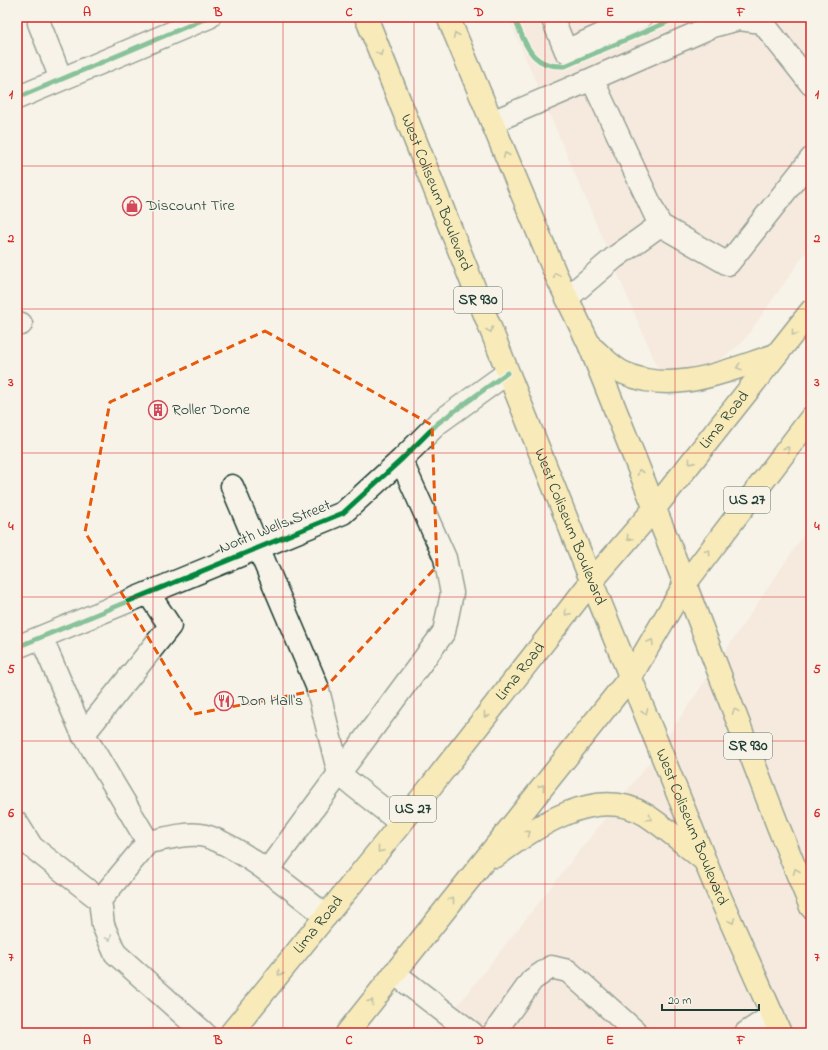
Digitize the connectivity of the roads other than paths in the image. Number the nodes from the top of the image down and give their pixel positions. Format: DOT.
graph roads {
  1 [pos="209,17"];
  2 [pos="366,17"];
  3 [pos="448,17"];
  4 [pos="552,17"];
  5 [pos="629,19"];
  6 [pos="39,23"];
  7 [pos="61,79"];
  8 [pos="592,79"];
  9 [pos="811,84"];
  10 [pos="17,98"];
  11 [pos="492,122"];
  12 [pos="811,159"];
  13 [pos="660,225"];
  14 [pos="567,298"];
  15 [pos="811,311"];
  16 [pos="589,344"];
  17 [pos="776,355"];
  18 [pos="507,373"];
  19 [pos="811,418"];
  20 [pos="401,460"];
  21 [pos="232,486"];
  22 [pos="654,508"];
  23 [pos="258,548"];
  24 [pos="591,582"];
  25 [pos="685,584"];
  26 [pos="148,593"];
  27 [pos="41,637"];
  28 [pos="17,647"];
  29 [pos="631,676"];
  30 [pos="83,735"];
  31 [pos="338,774"];
  32 [pos="17,823"];
  33 [pos="401,823"];
  34 [pos="148,842"];
  35 [pos="704,860"];
  36 [pos="267,871"];
  37 [pos="474,872"];
  38 [pos="100,900"];
  39 [pos="811,907"];
  40 [pos="326,916"];
  41 [pos="394,973"];
  42 [pos="777,1024"];
  43 [pos="204,1033"];
  44 [pos="231,1033"];
  45 [pos="347,1033"];
  46 [pos="472,1033"];
  47 [pos="494,1033"];
  48 [pos="637,1033"];
  49 [pos="746,1033"];
  1 -- 7 [label="street"];
  2 -- 18 [label="highway, West Coliseum Boulevard / SR 930, one-way"];
  11 -- 3 [label="highway, SR 930, one-way"];
  4 -- 5 [label="street"];
  6 -- 7 [label="street"];
  7 -- 10 [label="street"];
  8 -- 9 [label="street"];
  8 -- 11 [label="street"];
  8 -- 13 [label="street"];
  14 -- 11 [label="highway, SR 930, one-way"];
  12 -- 13 [label="street"];
  13 -- 14 [label="street"];
  14 -- 16 [label="highway, SR 930"];
  15 -- 17 [label="highway, Lima Road / US 27, one-way"];
  17 -- 16 [label="highway, one-way"];
  22 -- 16 [label="highway, SR 930, one-way"];
  17 -- 22 [label="highway, Lima Road / US 27, one-way"];
  18 -- 20 [label="street, North Wells Street"];
  18 -- 24 [label="highway, West Coliseum Boulevard / SR 930"];
  25 -- 19 [label="highway, US 27, one-way"];
  20 -- 23 [label="street, North Wells Street"];
  20 -- 31 [label="street"];
  21 -- 23 [label="street"];
  22 -- 24 [label="highway, Lima Road / US 27, one-way"];
  22 -- 25 [label="highway, SR 930"];
  23 -- 26 [label="street, North Wells Street"];
  23 -- 31 [label="street"];
  24 -- 29 [label="highway, West Coliseum Boulevard / SR 930"];
  24 -- 33 [label="highway, Lima Road / US 27, one-way"];
  29 -- 25 [label="highway, US 27, one-way"];
  39 -- 25 [label="highway, SR 930, one-way"];
  26 -- 27 [label="street, North Wells Street"];
  26 -- 30 [label="street"];
  27 -- 28 [label="street, North Wells Street"];
  27 -- 30 [label="street"];
  29 -- 35 [label="highway, West Coliseum Boulevard / SR 930, one-way"];
  37 -- 29 [label="highway, US 27, one-way"];
  30 -- 34 [label="street"];
  31 -- 33 [label="street"];
  31 -- 36 [label="street"];
  32 -- 38 [label="street"];
  33 -- 40 [label="highway, Lima Road / US 27, one-way"];
  34 -- 36 [label="street"];
  34 -- 38 [label="street"];
  37 -- 35 [label="highway, one-way"];
  35 -- 42 [label="highway, West Coliseum Boulevard / SR 930, one-way"];
  36 -- 40 [label="street"];
  41 -- 37 [label="highway, US 27, one-way"];
  38 -- 43 [label="street, one-way"];
  40 -- 44 [label="highway, Lima Road / US 27, one-way"];
  45 -- 41 [label="highway, US 27, one-way"];
  41 -- 46 [label="street"];
  42 -- 49 [label="street"];
  47 -- 48 [label="street"];
}
